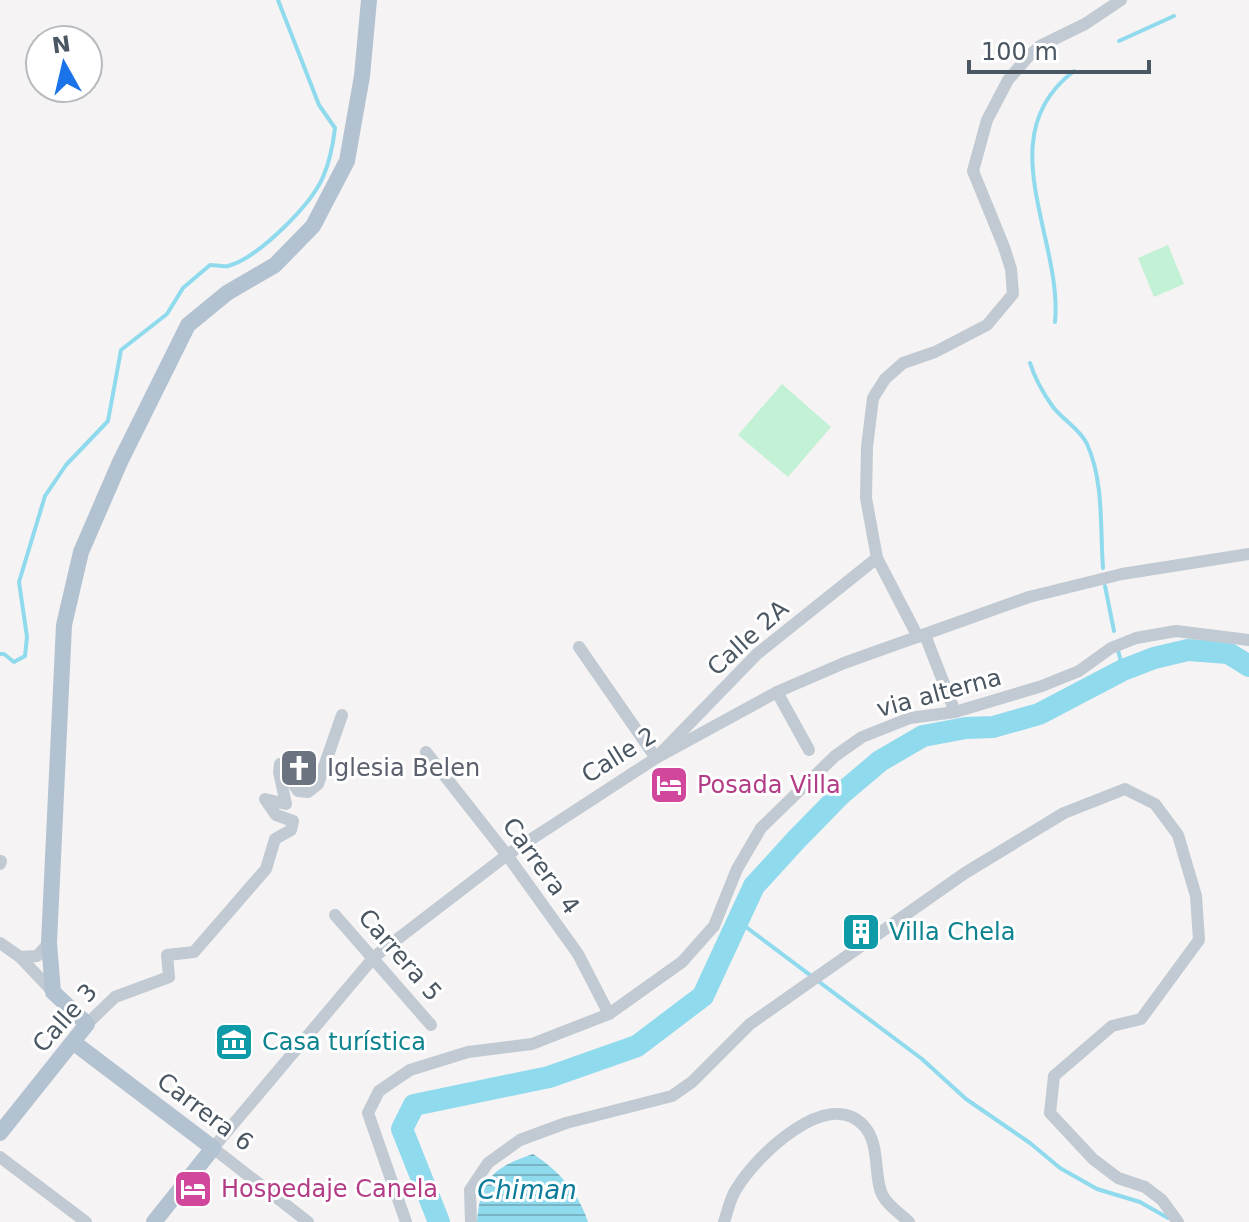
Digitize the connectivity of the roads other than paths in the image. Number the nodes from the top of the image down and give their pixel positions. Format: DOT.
graph roads {
  1 [pos="369,0"];
  2 [pos="1121,0"];
  3 [pos="1249,554"];
  4 [pos="877,558"];
  5 [pos="922,636"];
  6 [pos="1249,640"];
  7 [pos="579,647"];
  8 [pos="777,692"];
  9 [pos="955,712"];
  10 [pos="342,715"];
  11 [pos="809,750"];
  12 [pos="426,752"];
  13 [pos="656,758"];
  14 [pos="507,855"];
  15 [pos="335,915"];
  16 [pos="0,943"];
  17 [pos="49,943"];
  18 [pos="20,957"];
  19 [pos="374,957"];
  20 [pos="53,992"];
  21 [pos="609,1014"];
  22 [pos="87,1024"];
  23 [pos="431,1025"];
  24 [pos="73,1042"];
  25 [pos="0,1133"];
  26 [pos="213,1148"];
  27 [pos="0,1157"];
  28 [pos="86,1222"];
  29 [pos="154,1222"];
  30 [pos="308,1222"];
  31 [pos="406,1222"];
  32 [pos="471,1222"];
  33 [pos="724,1222"];
  34 [pos="909,1222"];
  35 [pos="1178,1222"];
  1 -- 17 [label="main road"];
  2 -- 4 [label="street"];
  3 -- 5 [label="street, Calle 2"];
  4 -- 5 [label="street"];
  4 -- 13 [label="street, Calle 2A"];
  5 -- 8 [label="street, Calle 2"];
  5 -- 9 [label="street"];
  6 -- 9 [label="street, via alterna"];
  7 -- 13 [label="street"];
  8 -- 11 [label="street"];
  8 -- 13 [label="street, Calle 2"];
  9 -- 21 [label="street, via alterna"];
  10 -- 22 [label="street, Calle 3"];
  12 -- 14 [label="street, Carrera 4"];
  13 -- 14 [label="street, Calle 2"];
  14 -- 19 [label="street, Calle 2"];
  14 -- 21 [label="street, Carrera 4"];
  15 -- 19 [label="street, Carrera 5"];
  16 -- 18 [label="street"];
  17 -- 18 [label="street"];
  17 -- 20 [label="main road"];
  18 -- 20 [label="street"];
  19 -- 23 [label="street, Carrera 5"];
  19 -- 26 [label="street, Calle 2"];
  20 -- 22 [label="main road"];
  21 -- 31 [label="street, via alterna"];
  22 -- 24 [label="main road, Calle 3"];
  24 -- 25 [label="main road, Calle 3"];
  24 -- 26 [label="main road, Carrera 6"];
  26 -- 29 [label="main road, Calle 2"];
  26 -- 30 [label="street, Carrera 6"];
  27 -- 28 [label="street"];
  32 -- 35 [label="street"];
  33 -- 34 [label="street"];
}
